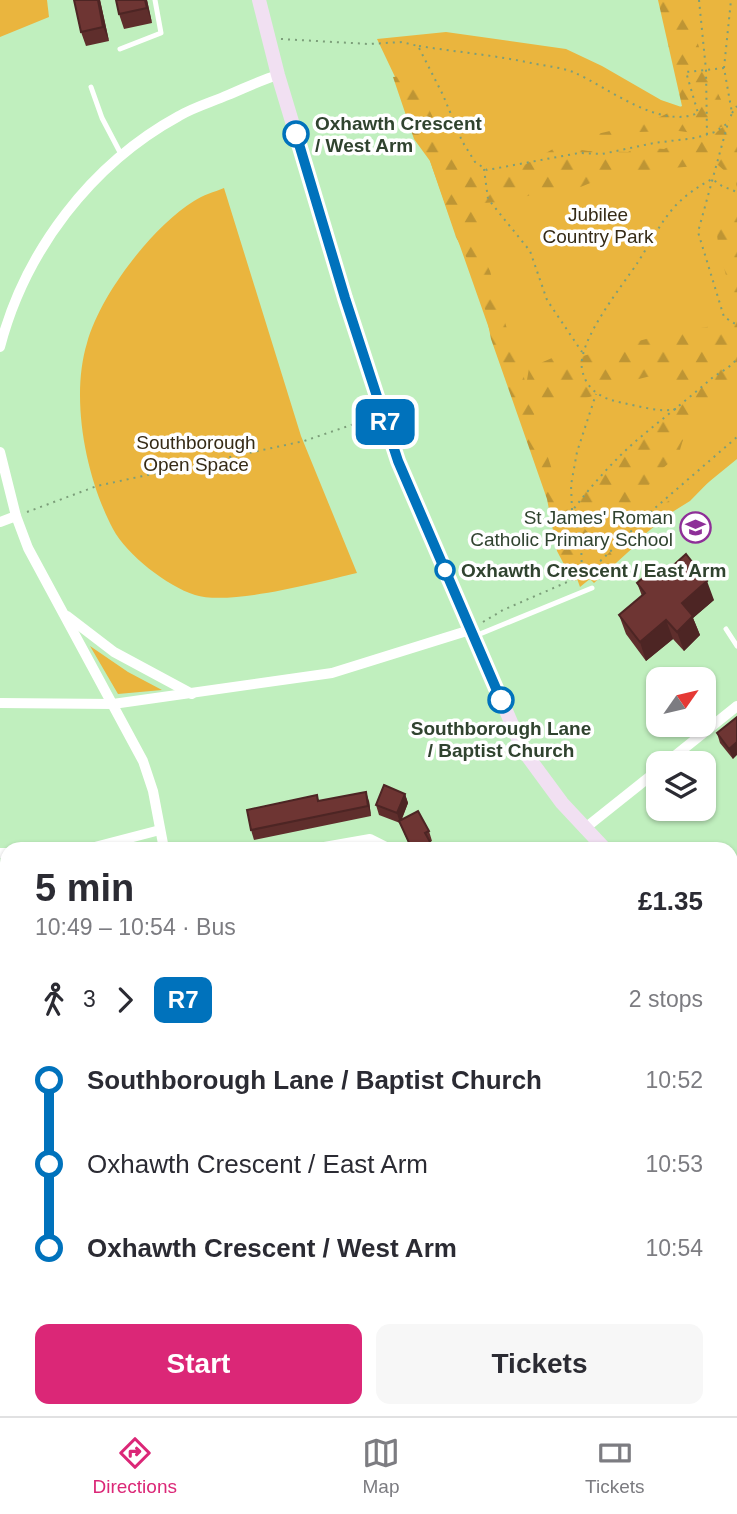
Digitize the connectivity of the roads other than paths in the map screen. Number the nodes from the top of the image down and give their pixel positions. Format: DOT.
graph roads {
  1 [pos="155,0"];
  2 [pos="259,0"];
  3 [pos="120,49"];
  4 [pos="278,75"];
  5 [pos="90,87"];
  6 [pos="122,156"];
  7 [pos="0,347"];
  8 [pos="0,452"];
  9 [pos="16,516"];
  10 [pos="0,522"];
  11 [pos="592,588"];
  12 [pos="60,609"];
  13 [pos="726,629"];
  14 [pos="472,633"];
  15 [pos="737,646"];
  16 [pos="191,694"];
  17 [pos="0,702"];
  18 [pos="113,704"];
  19 [pos="737,706"];
  20 [pos="681,751"];
  21 [pos="646,780"];
  22 [pos="584,829"];
  23 [pos="160,830"];
  24 [pos="114,842"];
  25 [pos="163,842"];
  26 [pos="352,842"];
  27 [pos="376,842"];
  28 [pos="598,842"];
  1 -- 3 [label="lane"];
  2 -- 4 [label="street"];
  4 -- 6 [label="street"];
  4 -- 14 [label="street"];
  5 -- 6 [label="lane"];
  6 -- 7 [label="street"];
  8 -- 9 [label="street"];
  9 -- 10 [label="street"];
  9 -- 12 [label="street"];
  11 -- 14 [label="lane"];
  12 -- 16 [label="street"];
  12 -- 18 [label="street"];
  13 -- 15 [label="lane"];
  14 -- 16 [label="street"];
  14 -- 22 [label="street"];
  16 -- 18 [label="street"];
  17 -- 18 [label="street"];
  18 -- 23 [label="street"];
  19 -- 20 [label="street"];
  21 -- 22 [label="street"];
  22 -- 28 [label="street"];
  23 -- 24 [label="street"];
  23 -- 25 [label="street"];
  26 -- 27 [label="street"];
}
